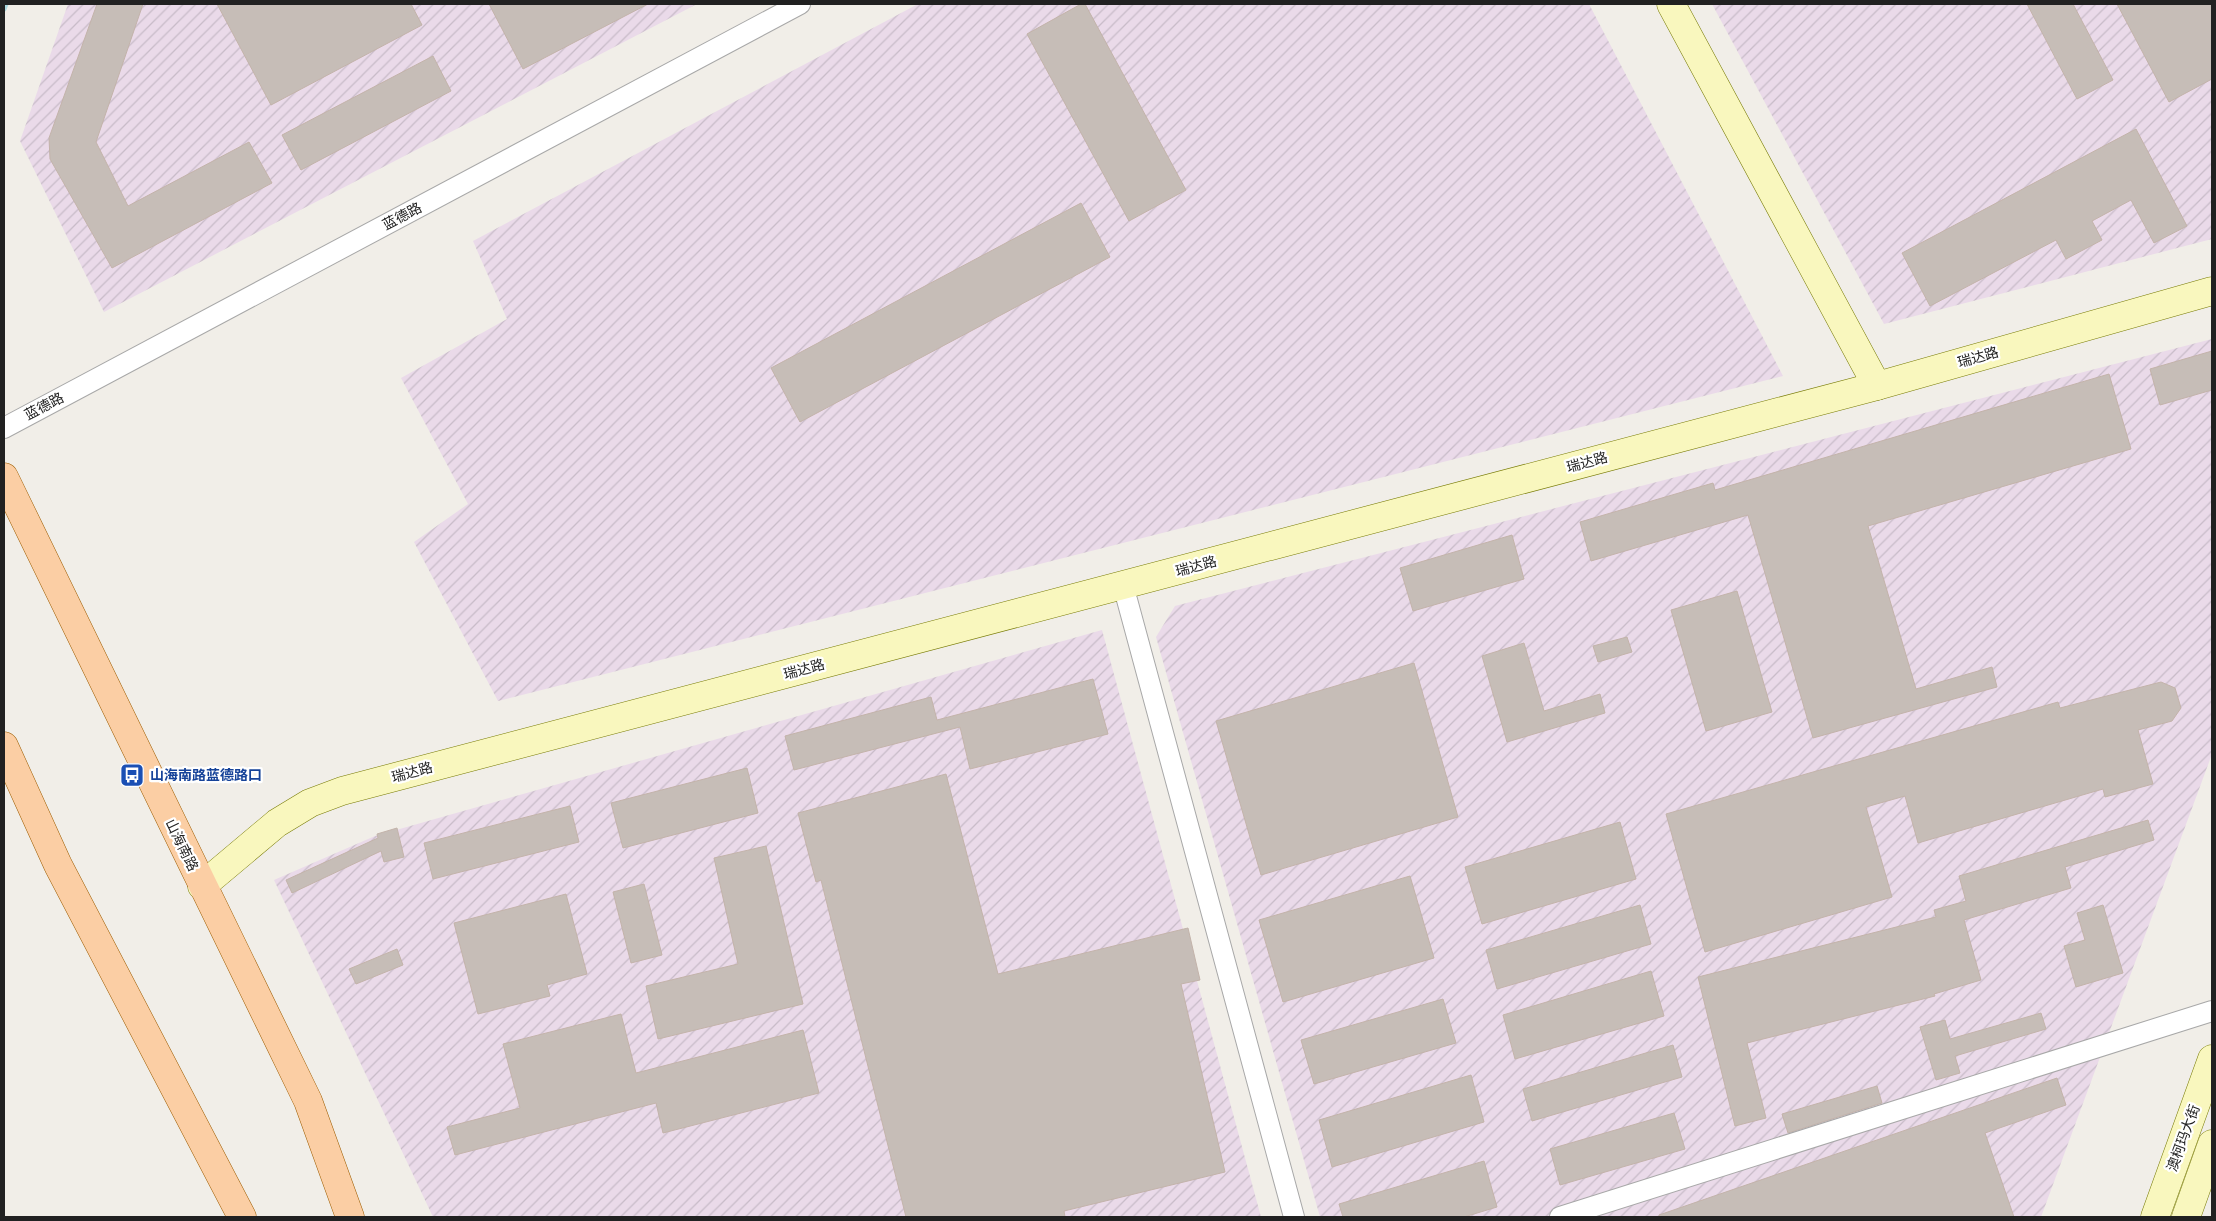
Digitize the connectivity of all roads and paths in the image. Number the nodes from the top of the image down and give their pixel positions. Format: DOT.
graph roads {
  1 [pos="800,4"];
  2 [pos="1671,4"];
  3 [pos="2212,291"];
  4 [pos="1877,386"];
  5 [pos="4,428"];
  6 [pos="4,477"];
  7 [pos="1123,585"];
  8 [pos="4,746"];
  9 [pos="202,886"];
  10 [pos="2212,1011"];
  11 [pos="2212,1059"];
  12 [pos="2212,1144"];
  13 [pos="242,1217"];
  14 [pos="350,1217"];
  15 [pos="1294,1217"];
  16 [pos="1560,1217"];
  17 [pos="2154,1217"];
  18 [pos="2186,1217"];
  1 -- 5 [label="street, 蓝德路"];
  2 -- 4 [label="street"];
  3 -- 4 [label="street, 瑞达路"];
  4 -- 7 [label="street, 瑞达路"];
  6 -- 9 [label="main road, 山海南路"];
  7 -- 9 [label="street, 瑞达路"];
  7 -- 15 [label="street"];
  8 -- 13 [label="main road"];
  9 -- 14 [label="main road, 山海南路"];
  10 -- 16 [label="street"];
  11 -- 17 [label="street, 澳柯玛大街"];
  12 -- 18 [label="street"];
}
